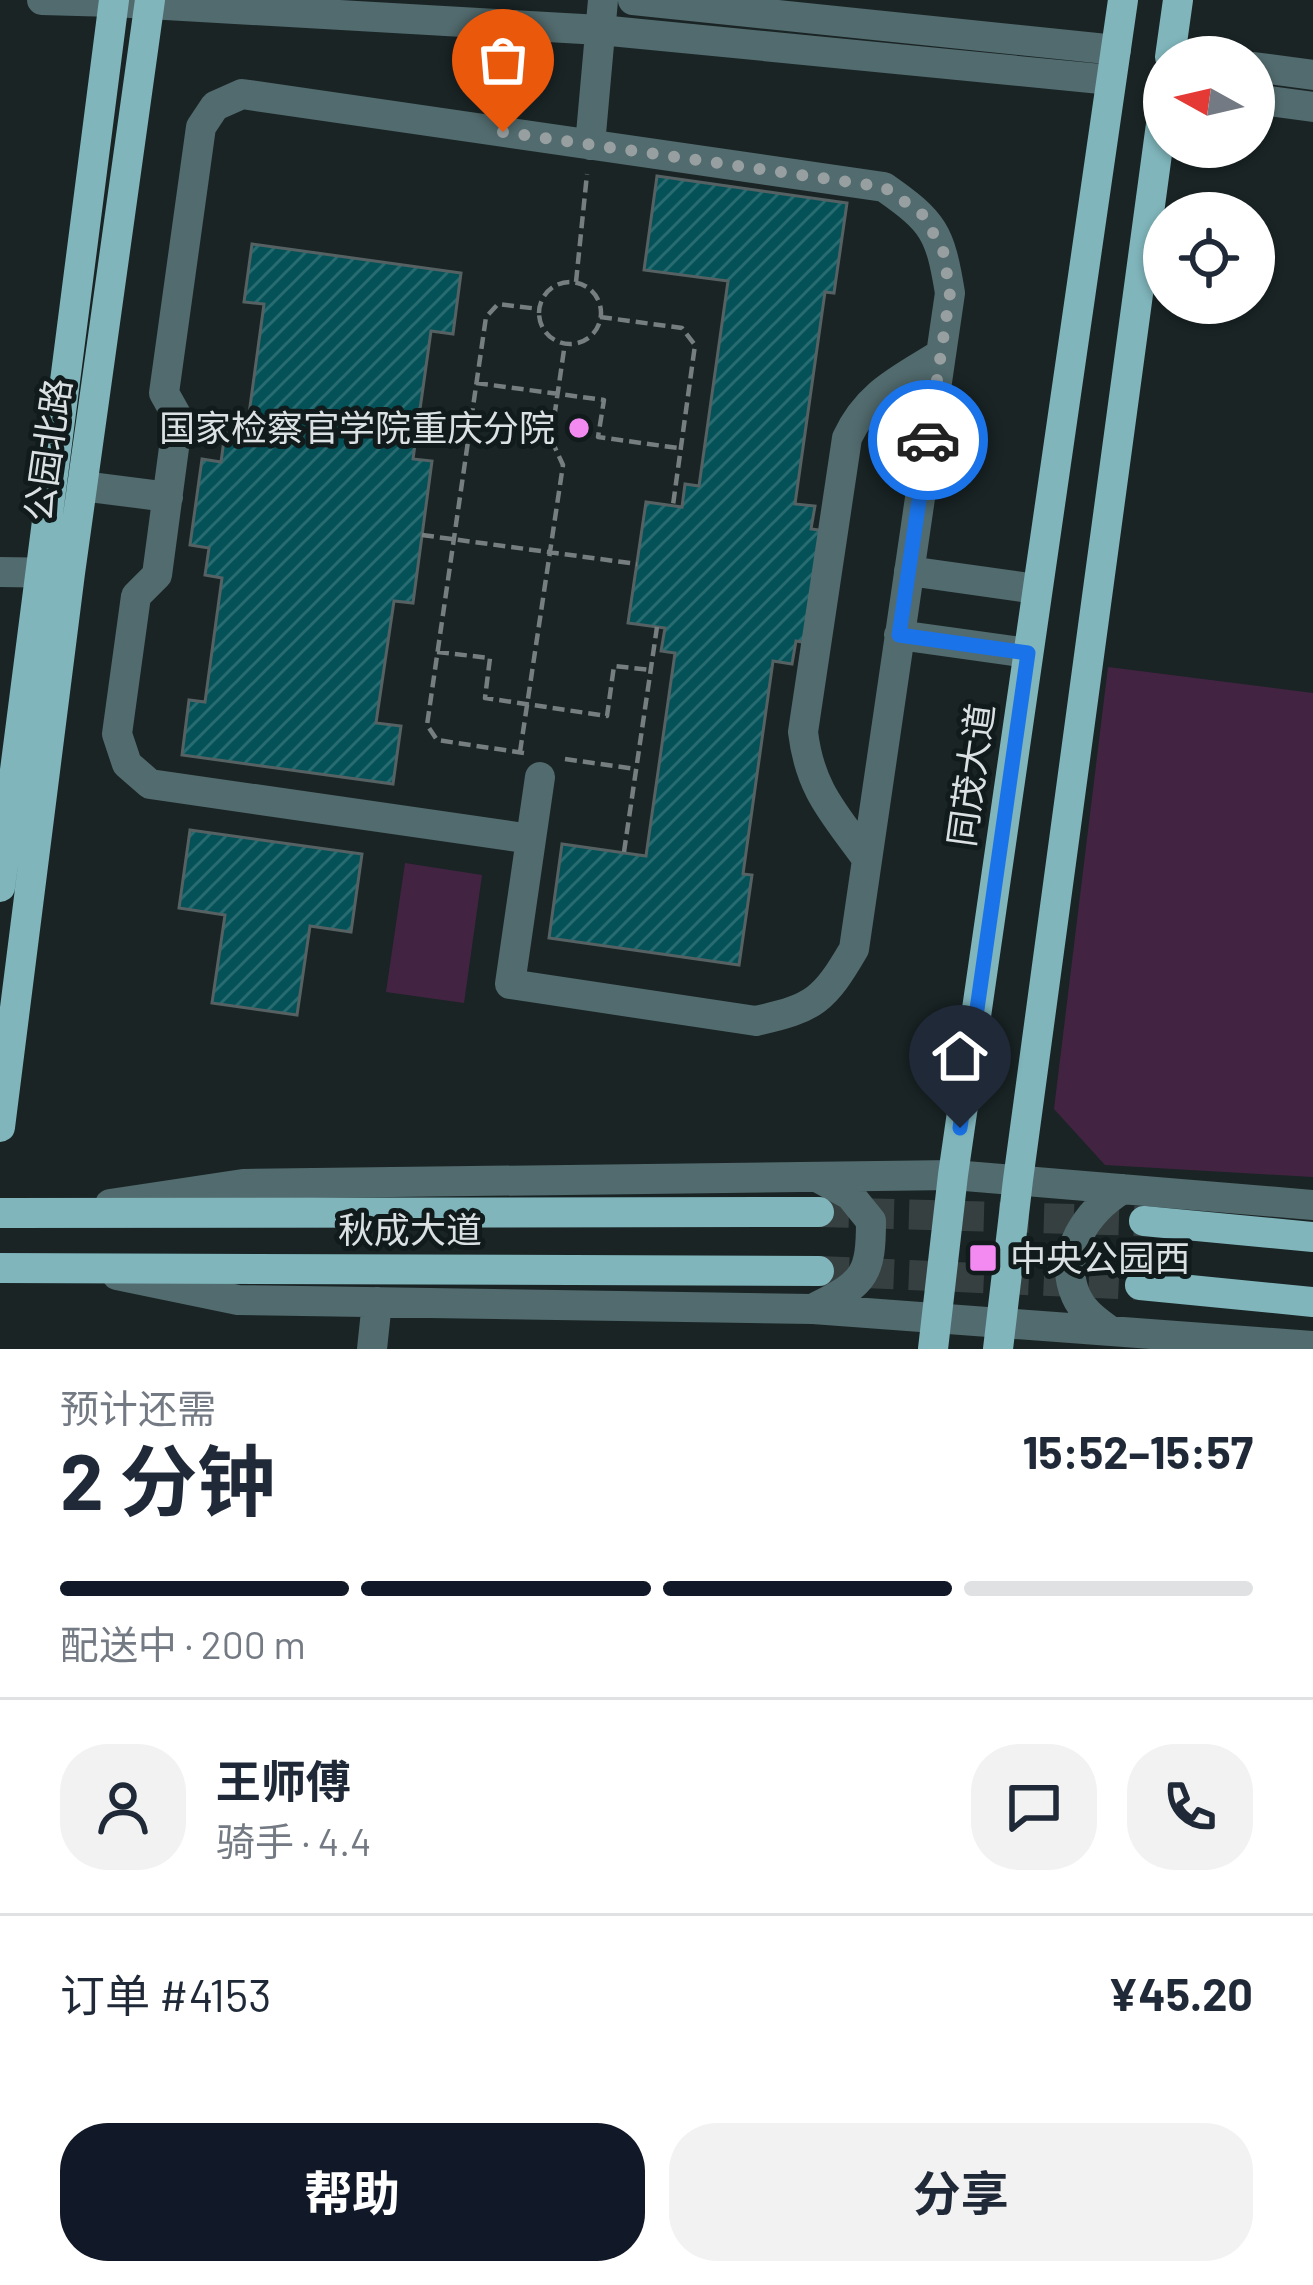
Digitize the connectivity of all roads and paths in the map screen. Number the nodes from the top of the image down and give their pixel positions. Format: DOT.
graph roads {
  1 [pos="42,0"];
  2 [pos="633,0"];
  3 [pos="1123,0"];
  4 [pos="1178,0"];
  5 [pos="114,1"];
  6 [pos="150,2"];
  7 [pos="601,15"];
  8 [pos="1175,36"];
  9 [pos="1113,65"];
  10 [pos="1275,70"];
  11 [pos="1313,75"];
  12 [pos="1275,102"];
  13 [pos="1313,107"];
  14 [pos="590,145"];
  15 [pos="1155,168"];
  16 [pos="576,282"];
  17 [pos="539,309"];
  18 [pos="600,317"];
  19 [pos="565,343"];
  20 [pos="941,354"];
  21 [pos="476,383"];
  22 [pos="558,394"];
  23 [pos="681,449"];
  24 [pos="82,486"];
  25 [pos="168,497"];
  26 [pos="673,505"];
  27 [pos="422,535"];
  28 [pos="453,539"];
  29 [pos="550,552"];
  30 [pos="637,564"];
  31 [pos="0,572"];
  32 [pos="909,572"];
  33 [pos="56,573"];
  34 [pos="1037,589"];
  35 [pos="656,627"];
  36 [pos="899,635"];
  37 [pos="437,652"];
  38 [pos="1028,653"];
  39 [pos="650,670"];
  40 [pos="527,704"];
  41 [pos="566,759"];
  42 [pos="534,761"];
  43 [pos="636,769"];
  44 [pos="531,839"];
  45 [pos="624,853"];
  46 [pos="867,859"];
  47 [pos="0,887"];
  48 [pos="0,1126"];
  49 [pos="953,1175"];
  50 [pos="819,1178"];
  51 [pos="1018,1180"];
  52 [pos="1124,1189"];
  53 [pos="1313,1204"];
  54 [pos="819,1212"];
  55 [pos="0,1213"];
  56 [pos="43,1214"];
  57 [pos="1144,1221"];
  58 [pos="1313,1237"];
  59 [pos="0,1268"];
  60 [pos="82,1268"];
  61 [pos="819,1271"];
  62 [pos="1140,1285"];
  63 [pos="377,1302"];
  64 [pos="1313,1302"];
  65 [pos="813,1309"];
  66 [pos="937,1317"];
  67 [pos="1110,1331"];
  68 [pos="999,1336"];
  69 [pos="1313,1346"];
  70 [pos="372,1349"];
  71 [pos="933,1349"];
  1 -- 5 [label="street"];
  2 -- 9 [label="street"];
  3 -- 9 [label="main road, 同茂大道"];
  4 -- 8 [label="main road"];
  5 -- 6 [label="street"];
  5 -- 33 [label="main road, 公园北路"];
  6 -- 7 [label="street"];
  6 -- 24 [label="main road, 公园北路"];
  7 -- 9 [label="street"];
  7 -- 14 [label="street"];
  9 -- 34 [label="main road, 同茂大道"];
  10 -- 11 [label="street"];
  12 -- 13 [label="street"];
  14 -- 16 [label="path"];
  14 -- 20 [label="street"];
  14 -- 25 [label="street"];
  15 -- 51 [label="main road"];
  16 -- 17 [label="path"];
  16 -- 18 [label="path"];
  17 -- 19 [label="path"];
  17 -- 21 [label="path"];
  18 -- 19 [label="path"];
  18 -- 23 [label="path"];
  19 -- 22 [label="path"];
  20 -- 32 [label="street"];
  20 -- 46 [label="street"];
  21 -- 22 [label="path"];
  21 -- 28 [label="path"];
  22 -- 23 [label="path"];
  22 -- 29 [label="path"];
  23 -- 26 [label="path"];
  24 -- 25 [label="street"];
  24 -- 33 [label="main road, 公园北路"];
  25 -- 44 [label="street"];
  27 -- 28 [label="path"];
  28 -- 29 [label="path"];
  28 -- 37 [label="path"];
  29 -- 30 [label="path"];
  29 -- 40 [label="path"];
  31 -- 33 [label="street"];
  32 -- 34 [label="street"];
  32 -- 36 [label="street"];
  33 -- 47 [label="main road, 公园北路"];
  33 -- 48 [label="main road, 公园北路"];
  34 -- 38 [label="main road, 同茂大道"];
  35 -- 39 [label="path"];
  36 -- 38 [label="street"];
  36 -- 46 [label="street"];
  37 -- 40 [label="path"];
  37 -- 42 [label="path"];
  38 -- 49 [label="main road, 同茂大道"];
  39 -- 40 [label="path"];
  39 -- 43 [label="path"];
  40 -- 42 [label="path"];
  41 -- 43 [label="path"];
  42 -- 44 [label="street"];
  43 -- 45 [label="path"];
  44 -- 46 [label="street"];
  49 -- 50 [label="street"];
  49 -- 51 [label="street"];
  49 -- 66 [label="main road, 同茂大道"];
  50 -- 56 [label="street"];
  50 -- 65 [label="street"];
  51 -- 52 [label="street"];
  51 -- 68 [label="main road"];
  52 -- 53 [label="street"];
  52 -- 67 [label="street"];
  54 -- 56 [label="main road, 秋成大道"];
  55 -- 56 [label="main road, 秋成大道"];
  57 -- 58 [label="main road"];
  59 -- 60 [label="main road, 秋成大道"];
  60 -- 61 [label="main road, 秋成大道"];
  60 -- 63 [label="street"];
  62 -- 64 [label="main road"];
  63 -- 65 [label="street"];
  63 -- 70 [label="street"];
  65 -- 66 [label="street"];
  66 -- 68 [label="street"];
  66 -- 71 [label="main road, 同茂大道"];
  67 -- 68 [label="street"];
  67 -- 69 [label="street"];
}
